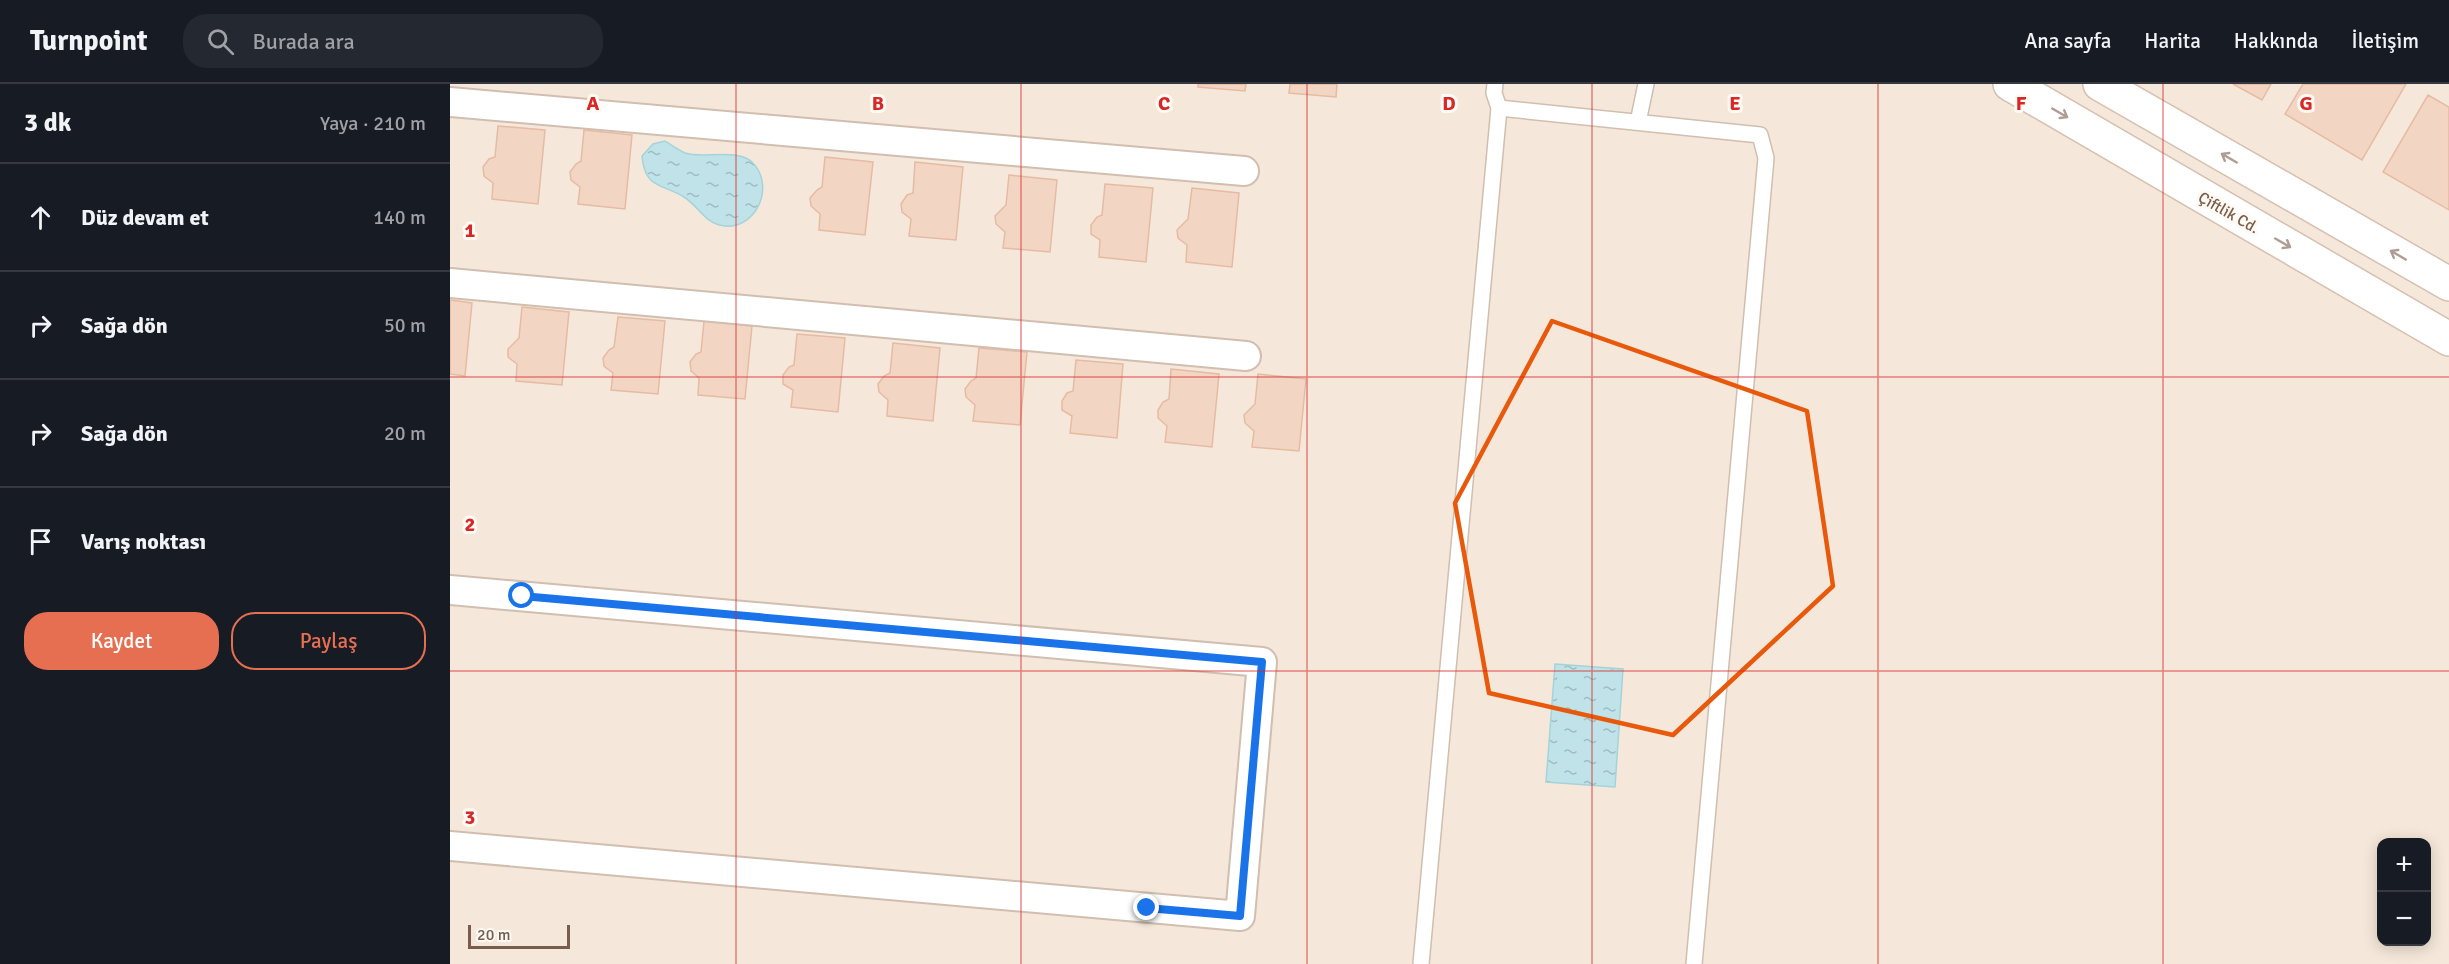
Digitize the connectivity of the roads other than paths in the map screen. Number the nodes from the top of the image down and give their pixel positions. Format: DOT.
graph roads {
  1 [pos="1495,84"];
  2 [pos="1646,84"];
  3 [pos="2010,84"];
  4 [pos="2100,84"];
  5 [pos="450,102"];
  6 [pos="1499,108"];
  7 [pos="1638,122"];
  8 [pos="1244,171"];
  9 [pos="450,283"];
  10 [pos="2449,284"];
  11 [pos="2449,339"];
  12 [pos="1246,356"];
  13 [pos="450,590"];
  14 [pos="450,846"];
  15 [pos="1421,964"];
  16 [pos="1694,964"];
  1 -- 6 [label="lane"];
  2 -- 7 [label="lane"];
  3 -- 11 [label="street, Çiftlik Cd., one-way"];
  10 -- 4 [label="street, one-way"];
  5 -- 8 [label="street"];
  6 -- 7 [label="lane"];
  6 -- 15 [label="lane"];
  7 -- 16 [label="lane"];
  9 -- 12 [label="street"];
  13 -- 14 [label="street"];
}
